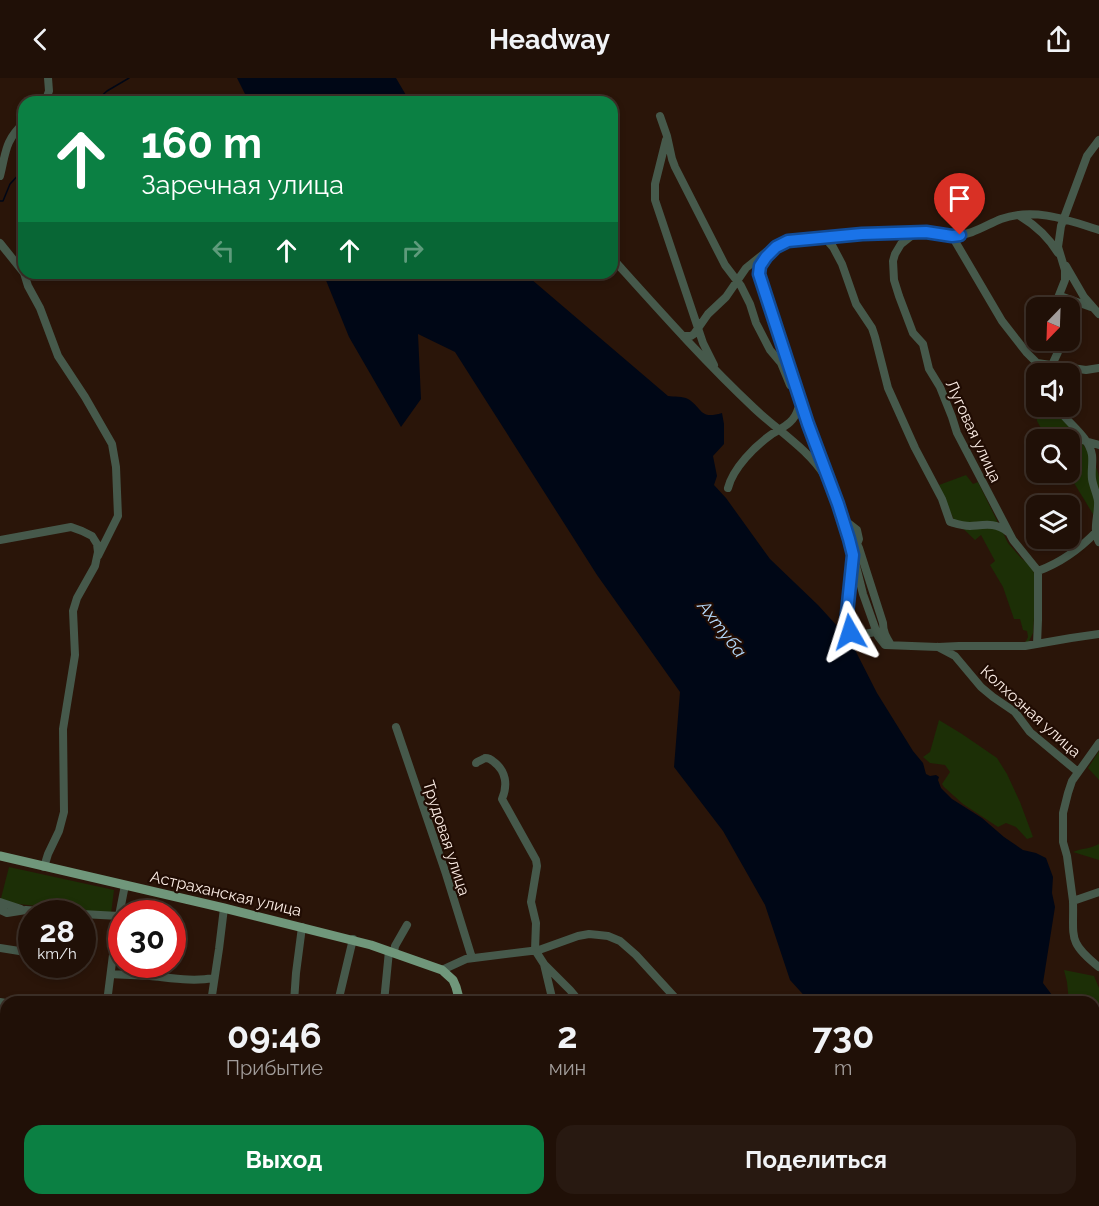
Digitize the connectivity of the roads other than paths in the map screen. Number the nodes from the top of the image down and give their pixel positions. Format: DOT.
graph roads {
  1 [pos="48,78"];
  2 [pos="47,96"];
  3 [pos="660,116"];
  4 [pos="18,128"];
  5 [pos="667,136"];
  6 [pos="1099,140"];
  7 [pos="0,176"];
  8 [pos="1018,216"];
  9 [pos="1064,219"];
  10 [pos="1099,230"];
  11 [pos="916,233"];
  12 [pos="952,236"];
  13 [pos="825,238"];
  14 [pos="0,243"];
  15 [pos="773,249"];
  16 [pos="1062,259"];
  17 [pos="618,265"];
  18 [pos="18,266"];
  19 [pos="746,268"];
  20 [pos="759,274"];
  21 [pos="26,279"];
  22 [pos="737,280"];
  23 [pos="1058,297"];
  24 [pos="1080,303"];
  25 [pos="1093,308"];
  26 [pos="1099,314"];
  27 [pos="699,328"];
  28 [pos="683,336"];
  29 [pos="1037,363"];
  30 [pos="1099,368"];
  31 [pos="1080,369"];
  32 [pos="1086,370"];
  33 [pos="717,371"];
  34 [pos="1080,371"];
  35 [pos="798,409"];
  36 [pos="1065,417"];
  37 [pos="778,430"];
  38 [pos="1085,441"];
  39 [pos="1099,447"];
  40 [pos="819,453"];
  41 [pos="1092,454"];
  42 [pos="728,488"];
  43 [pos="1098,500"];
  44 [pos="838,504"];
  45 [pos="846,522"];
  46 [pos="1097,530"];
  47 [pos="1010,534"];
  48 [pos="0,540"];
  49 [pos="1099,542"];
  50 [pos="857,544"];
  51 [pos="853,555"];
  52 [pos="98,558"];
  53 [pos="1038,571"];
  54 [pos="876,632"];
  55 [pos="1099,634"];
  56 [pos="1036,644"];
  57 [pos="891,645"];
  58 [pos="938,647"];
  59 [pos="396,727"];
  60 [pos="1099,743"];
  61 [pos="476,763"];
  62 [pos="1078,772"];
  63 [pos="1,859"];
  64 [pos="44,867"];
  65 [pos="125,885"];
  66 [pos="1099,892"];
  67 [pos="122,900"];
  68 [pos="1073,901"];
  69 [pos="0,902"];
  70 [pos="18,908"];
  71 [pos="224,908"];
  72 [pos="0,910"];
  73 [pos="18,911"];
  74 [pos="408,926"];
  75 [pos="302,927"];
  76 [pos="353,939"];
  77 [pos="0,948"];
  78 [pos="534,950"];
  79 [pos="18,951"];
  80 [pos="391,951"];
  81 [pos="472,958"];
  82 [pos="544,964"];
  83 [pos="1099,967"];
  84 [pos="442,970"];
  85 [pos="110,978"];
  86 [pos="168,978"];
  87 [pos="214,978"];
  88 [pos="108,996"];
  89 [pos="212,996"];
  90 [pos="294,996"];
  91 [pos="339,996"];
  92 [pos="385,996"];
  93 [pos="458,996"];
  94 [pos="552,996"];
  95 [pos="574,996"];
  96 [pos="674,996"];
  1 -- 2 [label="street"];
  3 -- 5 [label="street"];
  4 -- 7 [label="street"];
  5 -- 22 [label="street"];
  5 -- 27 [label="street"];
  6 -- 9 [label="street"];
  8 -- 9 [label="street"];
  8 -- 12 [label="street"];
  8 -- 16 [label="street"];
  9 -- 10 [label="street"];
  9 -- 16 [label="street"];
  11 -- 12 [label="street"];
  11 -- 13 [label="street"];
  11 -- 47 [label="street, Луговая улица"];
  12 -- 29 [label="street"];
  13 -- 15 [label="street"];
  13 -- 47 [label="street"];
  14 -- 18 [label="street"];
  15 -- 19 [label="street"];
  15 -- 20 [label="street"];
  16 -- 23 [label="street"];
  16 -- 25 [label="street"];
  17 -- 28 [label="street"];
  19 -- 20 [label="street"];
  19 -- 22 [label="street"];
  20 -- 40 [label="street"];
  21 -- 52 [label="street"];
  22 -- 27 [label="street"];
  22 -- 35 [label="street"];
  24 -- 25 [label="street"];
  25 -- 26 [label="street"];
  27 -- 28 [label="street"];
  27 -- 33 [label="street"];
  28 -- 33 [label="street"];
  30 -- 32 [label="street"];
  31 -- 32 [label="street"];
  32 -- 34 [label="street"];
  33 -- 37 [label="street"];
  35 -- 37 [label="street"];
  35 -- 40 [label="street"];
  36 -- 38 [label="street"];
  37 -- 42 [label="street"];
  37 -- 44 [label="street"];
  38 -- 39 [label="street"];
  38 -- 41 [label="street"];
  39 -- 41 [label="street"];
  40 -- 44 [label="street"];
  41 -- 43 [label="street"];
  43 -- 46 [label="street"];
  44 -- 45 [label="street"];
  45 -- 50 [label="street"];
  45 -- 51 [label="street"];
  46 -- 49 [label="street"];
  46 -- 53 [label="street"];
  47 -- 53 [label="street, Луговая улица"];
  48 -- 52 [label="street"];
  50 -- 51 [label="street"];
  50 -- 57 [label="street"];
  51 -- 54 [label="street"];
  51 -- 54 [label="street"];
  52 -- 64 [label="street"];
  53 -- 56 [label="street"];
  54 -- 57 [label="street"];
  55 -- 56 [label="street, Колхозная улица"];
  56 -- 58 [label="street, Колхозная улица"];
  57 -- 58 [label="street, Колхозная улица"];
  58 -- 62 [label="street, Колхозная улица"];
  59 -- 81 [label="street, Трудовая улица"];
  60 -- 62 [label="street, Колхозная улица"];
  61 -- 78 [label="street"];
  62 -- 68 [label="street, Колхозная улица"];
  63 -- 64 [label="main road, Астраханская улица"];
  64 -- 65 [label="main road, Астраханская улица"];
  65 -- 67 [label="street"];
  65 -- 71 [label="main road, Астраханская улица"];
  66 -- 68 [label="street"];
  68 -- 83 [label="street, Колхозная улица"];
  69 -- 70 [label="street"];
  71 -- 75 [label="main road, Астраханская улица"];
  71 -- 87 [label="street"];
  72 -- 73 [label="street"];
  74 -- 80 [label="street"];
  75 -- 76 [label="main road, Астраханская улица"];
  75 -- 90 [label="street"];
  76 -- 80 [label="main road, Астраханская улица"];
  76 -- 91 [label="street"];
  77 -- 79 [label="street"];
  78 -- 81 [label="street"];
  78 -- 82 [label="street"];
  78 -- 96 [label="street"];
  80 -- 84 [label="main road, Астраханская улица"];
  80 -- 92 [label="street"];
  81 -- 84 [label="street"];
  82 -- 94 [label="street"];
  82 -- 95 [label="street"];
  84 -- 93 [label="main road"];
  85 -- 88 [label="street"];
  86 -- 87 [label="street"];
  87 -- 89 [label="street"];
}
